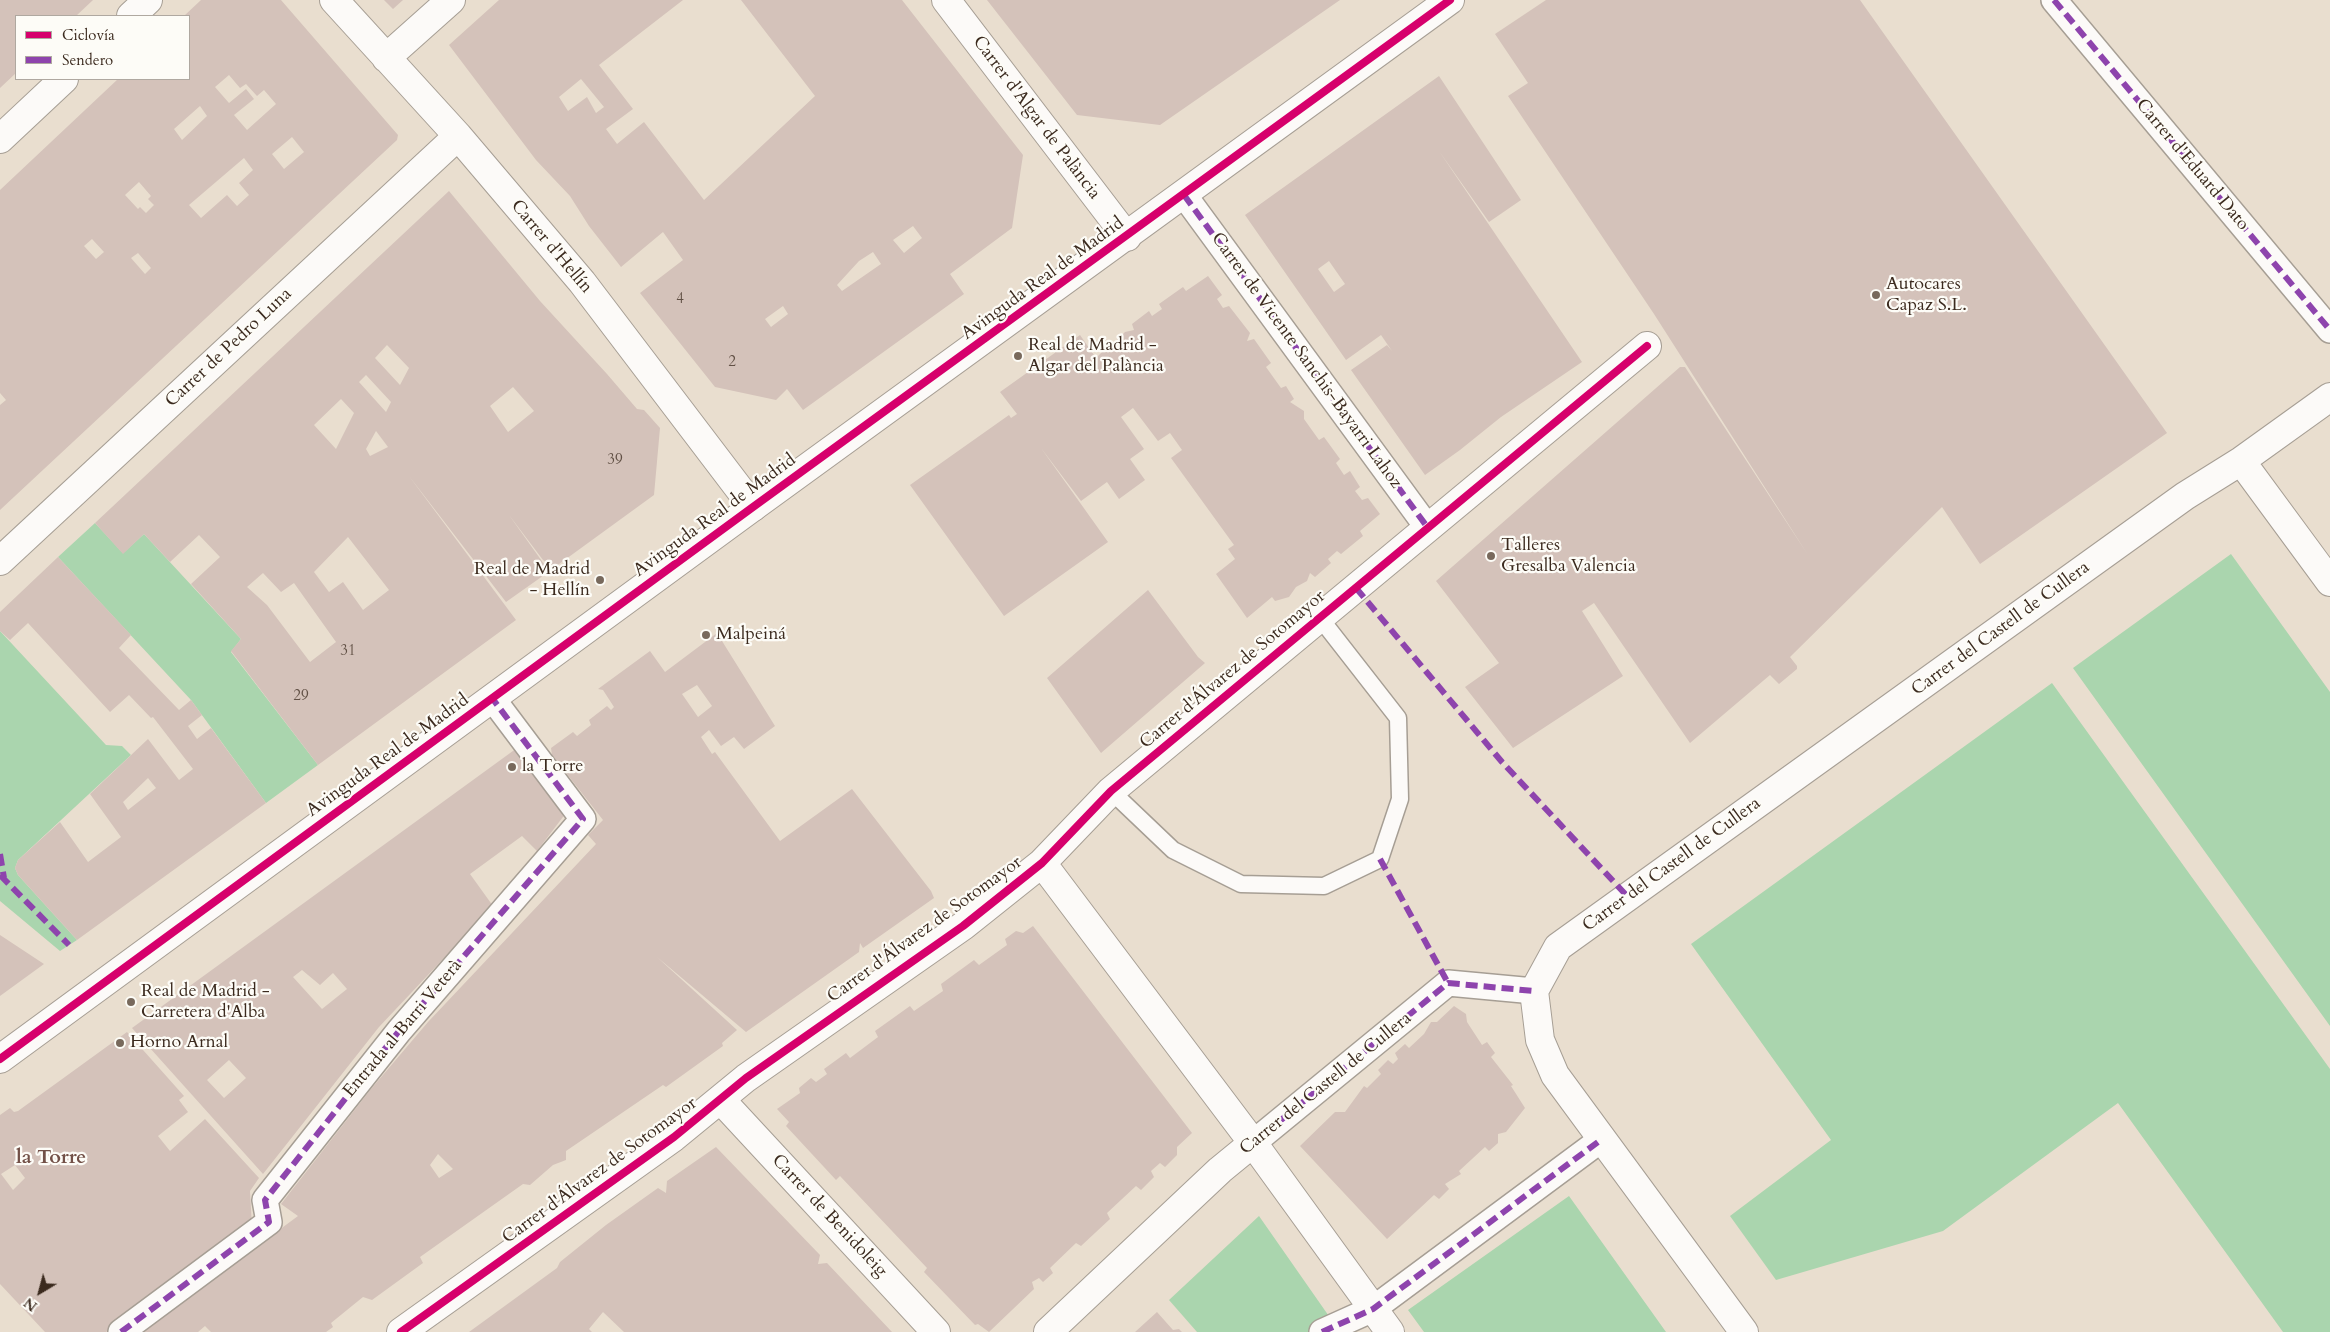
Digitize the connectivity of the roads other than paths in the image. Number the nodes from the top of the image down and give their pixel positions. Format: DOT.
graph roads {
  1 [pos="148,0"];
  2 [pos="334,0"];
  3 [pos="451,0"];
  4 [pos="946,0"];
  5 [pos="1450,0"];
  6 [pos="2054,0"];
  7 [pos="132,15"];
  8 [pos="386,58"];
  9 [pos="63,80"];
  10 [pos="458,136"];
  11 [pos="0,139"];
  12 [pos="1184,195"];
  13 [pos="1127,237"];
  14 [pos="2330,330"];
  15 [pos="1647,346"];
  16 [pos="2330,397"];
  17 [pos="2241,461"];
  18 [pos="753,506"];
  19 [pos="1428,528"];
  20 [pos="0,561"];
  21 [pos="2330,582"];
  22 [pos="1320,618"];
  23 [pos="492,698"];
  24 [pos="1111,791"];
  25 [pos="1042,863"];
  26 [pos="1534,991"];
  27 [pos="0,1059"];
  28 [pos="721,1100"];
  29 [pos="1602,1139"];
  30 [pos="1253,1143"];
  31 [pos="1373,1309"];
  32 [pos="121,1332"];
  33 [pos="401,1332"];
  34 [pos="936,1332"];
  35 [pos="1048,1332"];
  36 [pos="1322,1332"];
  37 [pos="1390,1332"];
  38 [pos="1744,1332"];
  1 -- 7 [label="street"];
  2 -- 8 [label="street, Carrer d'Hellín"];
  3 -- 8 [label="street"];
  4 -- 13 [label="street, Carrer d'Algar de Palància"];
  5 -- 12 [label="street, Avinguda Real de Madrid"];
  6 -- 14 [label="street, Carrer d'Eduard Dato"];
  8 -- 10 [label="street, Carrer d'Hellín"];
  9 -- 11 [label="street"];
  10 -- 18 [label="street, Carrer d'Hellín"];
  10 -- 20 [label="street, Carrer de Pedro Luna"];
  12 -- 13 [label="street, Avinguda Real de Madrid"];
  12 -- 19 [label="street, Carrer de Vicente Sanchis-Bayarri Lahoz"];
  13 -- 18 [label="street, Avinguda Real de Madrid"];
  15 -- 19 [label="street, Carrer d'Álvarez de Sotomayor"];
  16 -- 17 [label="street, Carrer del Castell de Cullera"];
  17 -- 21 [label="street"];
  17 -- 26 [label="street, Carrer del Castell de Cullera"];
  18 -- 23 [label="street, Avinguda Real de Madrid"];
  19 -- 22 [label="street, Carrer d'Álvarez de Sotomayor"];
  22 -- 24 [label="street, Carrer d'Álvarez de Sotomayor"];
  22 -- 24 [label="lane"];
  23 -- 27 [label="street, Avinguda Real de Madrid"];
  23 -- 32 [label="street, Entrada al Barri Veterà"];
  24 -- 25 [label="street, Carrer d'Álvarez de Sotomayor"];
  25 -- 28 [label="street, Carrer d'Álvarez de Sotomayor"];
  25 -- 30 [label="street"];
  26 -- 29 [label="street"];
  26 -- 30 [label="street, Carrer del Castell de Cullera"];
  28 -- 33 [label="street, Carrer d'Álvarez de Sotomayor"];
  28 -- 34 [label="street, Carrer de Benidoleig"];
  29 -- 31 [label="street"];
  29 -- 38 [label="street"];
  30 -- 31 [label="street"];
  30 -- 35 [label="street, Carrer del Castell de Cullera"];
  31 -- 36 [label="street"];
  31 -- 37 [label="street"];
}
